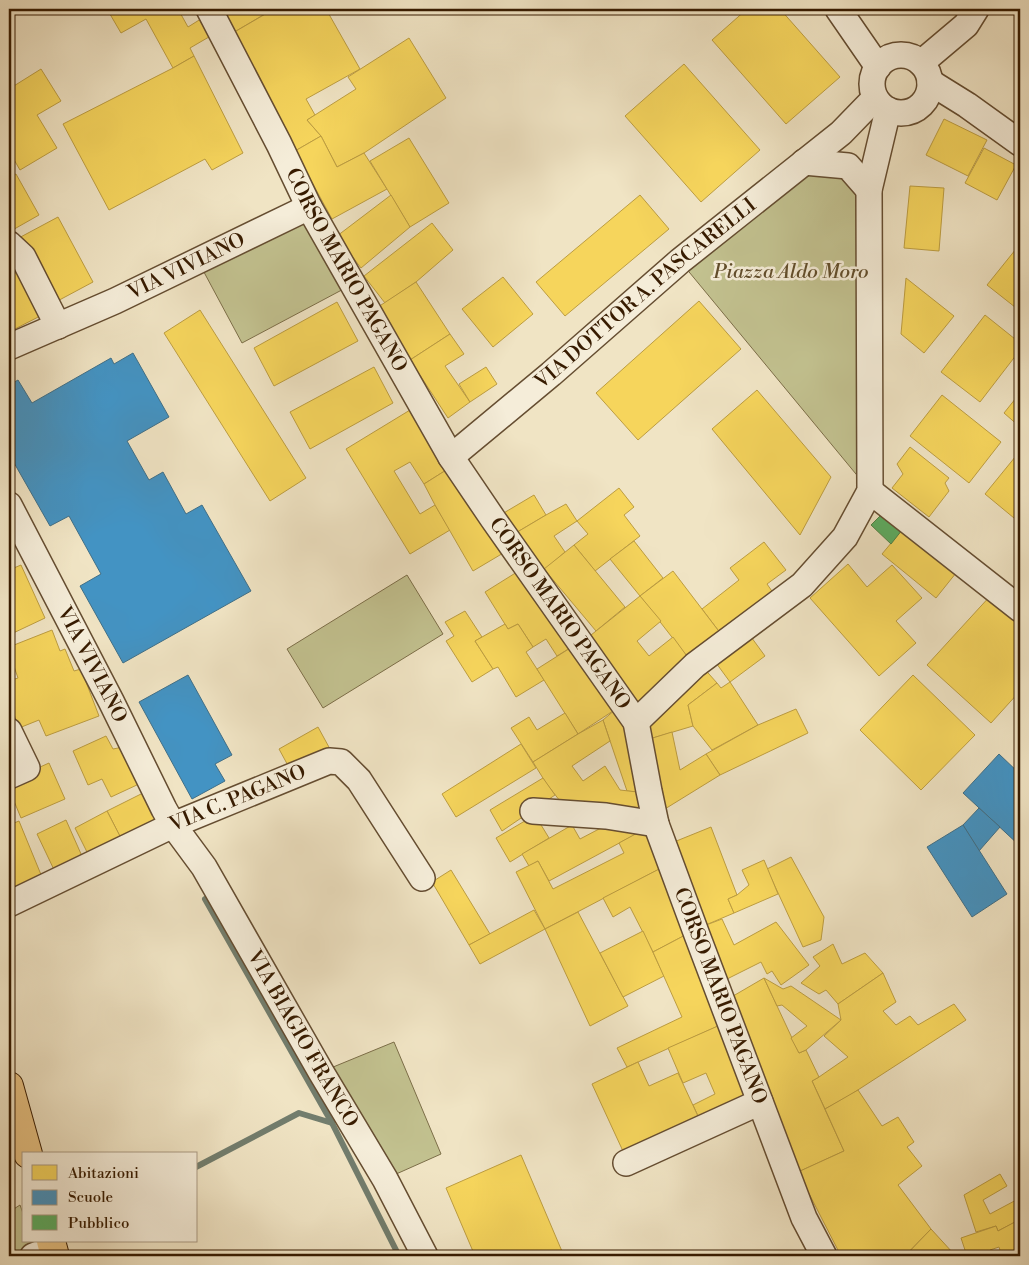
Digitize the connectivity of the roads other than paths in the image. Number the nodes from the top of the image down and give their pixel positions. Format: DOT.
graph roads {
  1 [pos="210,9"];
  2 [pos="971,17"];
  3 [pos="845,18"];
  4 [pos="901,85"];
  5 [pos="1020,143"];
  6 [pos="804,162"];
  7 [pos="871,179"];
  8 [pos="309,207"];
  9 [pos="9,244"];
  10 [pos="58,326"];
  11 [pos="9,347"];
  12 [pos="451,457"];
  13 [pos="870,491"];
  14 [pos="9,505"];
  15 [pos="1020,608"];
  16 [pos="636,722"];
  17 [pos="9,732"];
  18 [pos="9,776"];
  19 [pos="533,811"];
  20 [pos="656,824"];
  21 [pos="173,825"];
  22 [pos="422,878"];
  23 [pos="9,904"];
  24 [pos="9,1086"];
  25 [pos="760,1102"];
  26 [pos="27,1152"];
  27 [pos="626,1163"];
  28 [pos="426,1256"];
  29 [pos="824,1256"];
  1 -- 8 [label="street, CORSO MARIO PAGANO"];
  2 -- 4 [label="street, VIA DOTTOR A. PASCARELLI"];
  3 -- 4 [label="street"];
  4 -- 5 [label="street"];
  4 -- 6 [label="street, VIA DOTTOR A. PASCARELLI"];
  4 -- 7 [label="street"];
  6 -- 7 [label="street"];
  6 -- 12 [label="street, VIA DOTTOR A. PASCARELLI"];
  7 -- 13 [label="street"];
  8 -- 10 [label="street, VIA VIVIANO"];
  8 -- 12 [label="street, CORSO MARIO PAGANO"];
  9 -- 10 [label="street"];
  10 -- 11 [label="street, VIA VIVIANO"];
  12 -- 16 [label="street, CORSO MARIO PAGANO"];
  13 -- 15 [label="street"];
  13 -- 16 [label="street"];
  14 -- 21 [label="street, VIA VIVIANO"];
  16 -- 20 [label="street, CORSO MARIO PAGANO"];
  17 -- 18 [label="street"];
  19 -- 20 [label="street"];
  20 -- 25 [label="street, CORSO MARIO PAGANO"];
  21 -- 22 [label="street, VIA C. PAGANO"];
  21 -- 23 [label="street, VIA C. PAGANO"];
  21 -- 28 [label="street, VIA BIAGIO FRANCO"];
  24 -- 26 [label="main road"];
  25 -- 27 [label="street"];
  25 -- 29 [label="street, CORSO MARIO PAGANO"];
}
